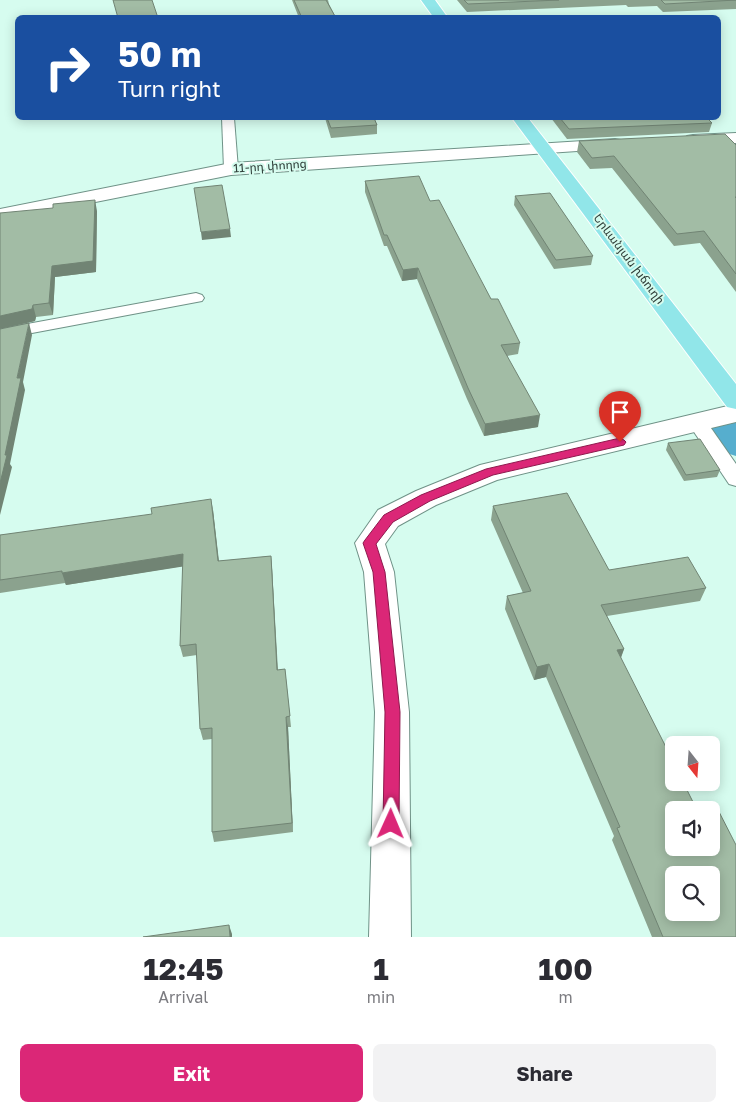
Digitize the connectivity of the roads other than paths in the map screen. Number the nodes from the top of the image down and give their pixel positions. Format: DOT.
graph roads {
  1 [pos="428,0"];
  2 [pos="440,15"];
  3 [pos="228,120"];
  4 [pos="522,120"];
  5 [pos="736,138"];
  6 [pos="678,141"];
  7 [pos="630,143"];
  8 [pos="544,147"];
  9 [pos="231,169"];
  10 [pos="0,215"];
  11 [pos="196,298"];
  12 [pos="0,334"];
  13 [pos="736,401"];
  14 [pos="736,413"];
  15 [pos="697,423"];
  16 [pos="736,479"];
  17 [pos="390,937"];
  1 -- 2 [label="main road"];
  3 -- 9 [label="lane"];
  4 -- 8 [label="main road, Երևանյան խճուղի"];
  5 -- 6 [label="street"];
  7 -- 8 [label="street, 11-րդ փողոց"];
  8 -- 9 [label="street, 11-րդ փողոց"];
  8 -- 13 [label="main road, Երևանյան խճուղի"];
  9 -- 10 [label="street, 11-րդ փողոց"];
  11 -- 12 [label="lane"];
  14 -- 15 [label="street"];
  15 -- 16 [label="lane"];
  15 -- 17 [label="street"];
}
